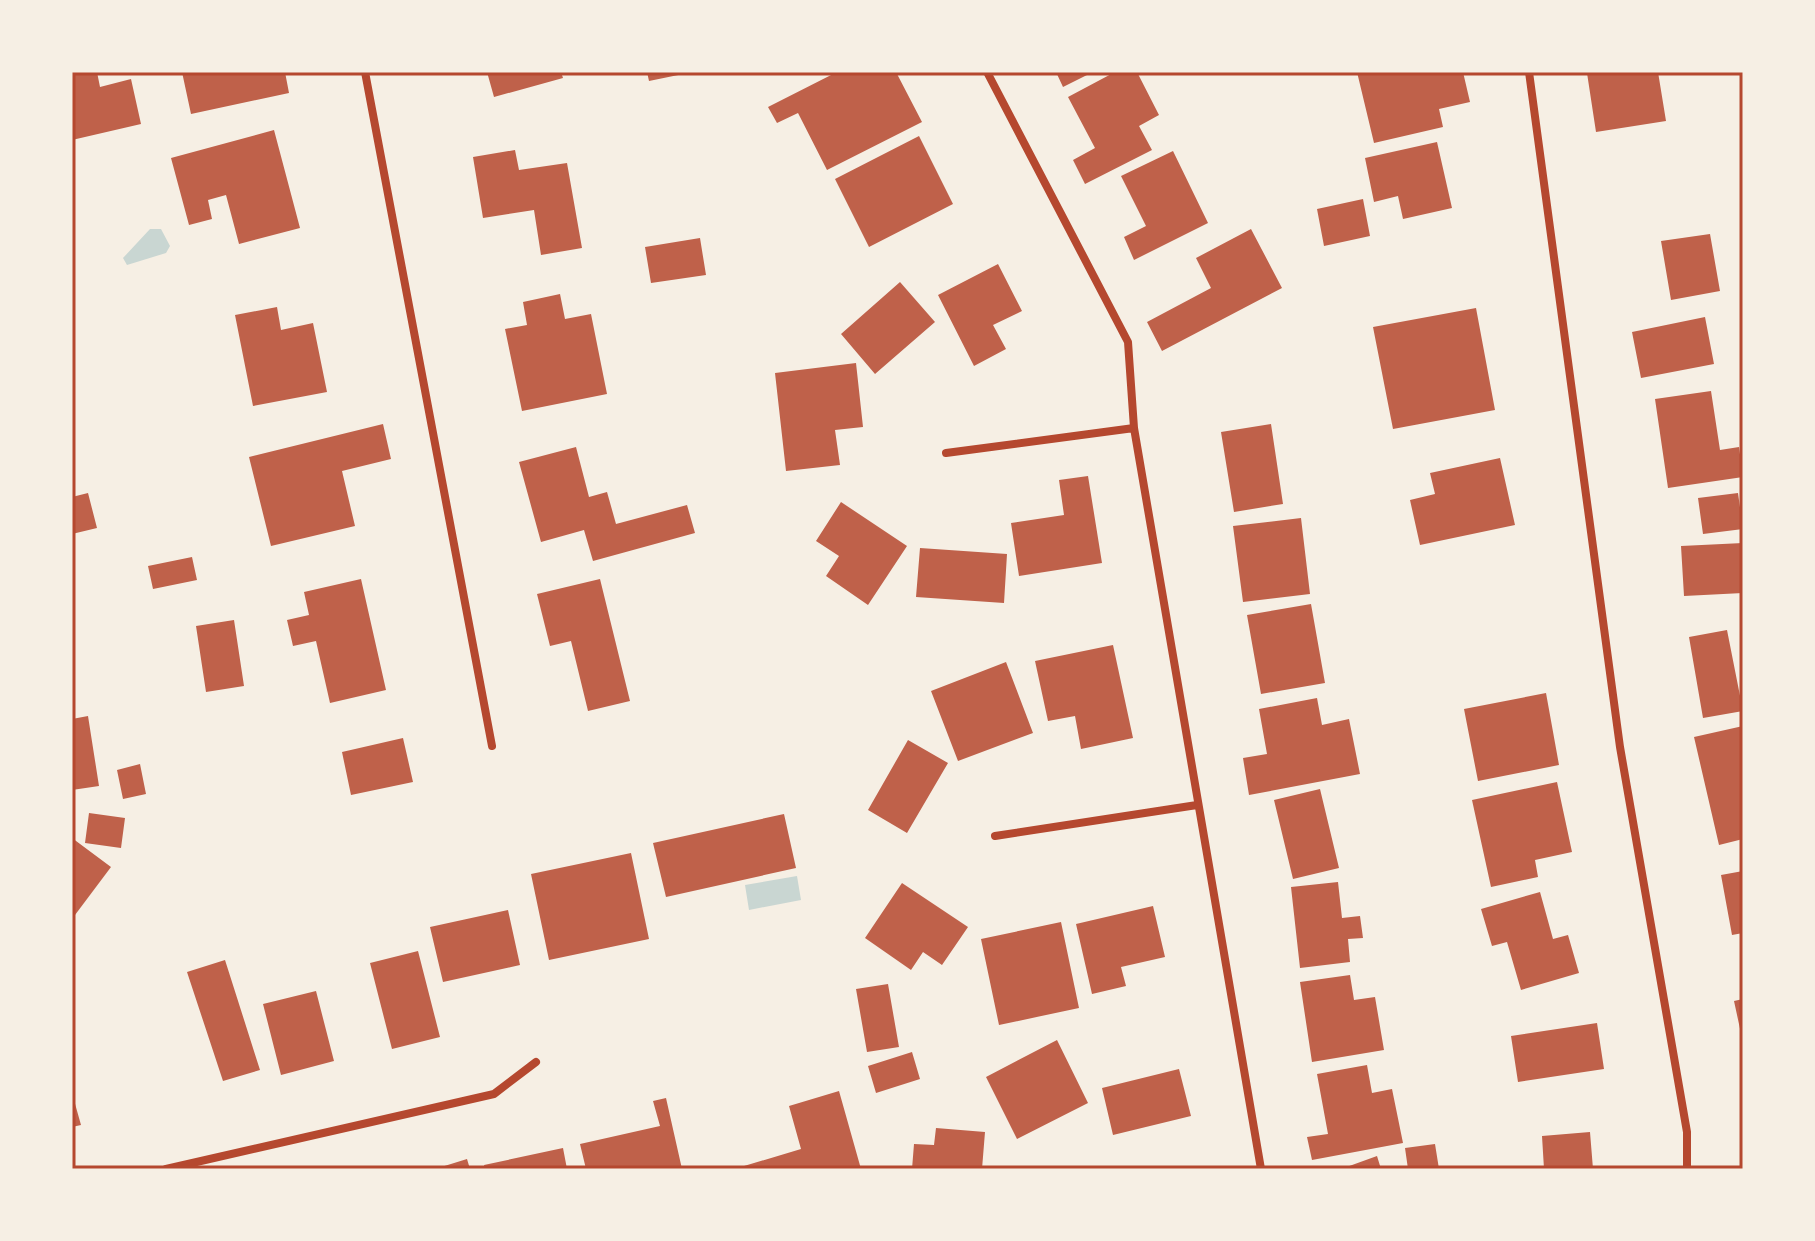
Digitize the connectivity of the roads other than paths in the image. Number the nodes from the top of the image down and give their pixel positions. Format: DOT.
graph roads {
  1 [pos="365,72"];
  2 [pos="987,72"];
  3 [pos="1529,72"];
  4 [pos="1134,428"];
  5 [pos="946,453"];
  6 [pos="492,746"];
  7 [pos="1197,805"];
  8 [pos="995,836"];
  9 [pos="536,1062"];
  10 [pos="166,1169"];
  11 [pos="1261,1169"];
  12 [pos="1687,1169"];
  1 -- 6 [label="street"];
  2 -- 4 [label="street"];
  3 -- 12 [label="street"];
  4 -- 5 [label="street"];
  4 -- 7 [label="street"];
  7 -- 8 [label="street"];
  7 -- 11 [label="street"];
  9 -- 10 [label="street"];
}
